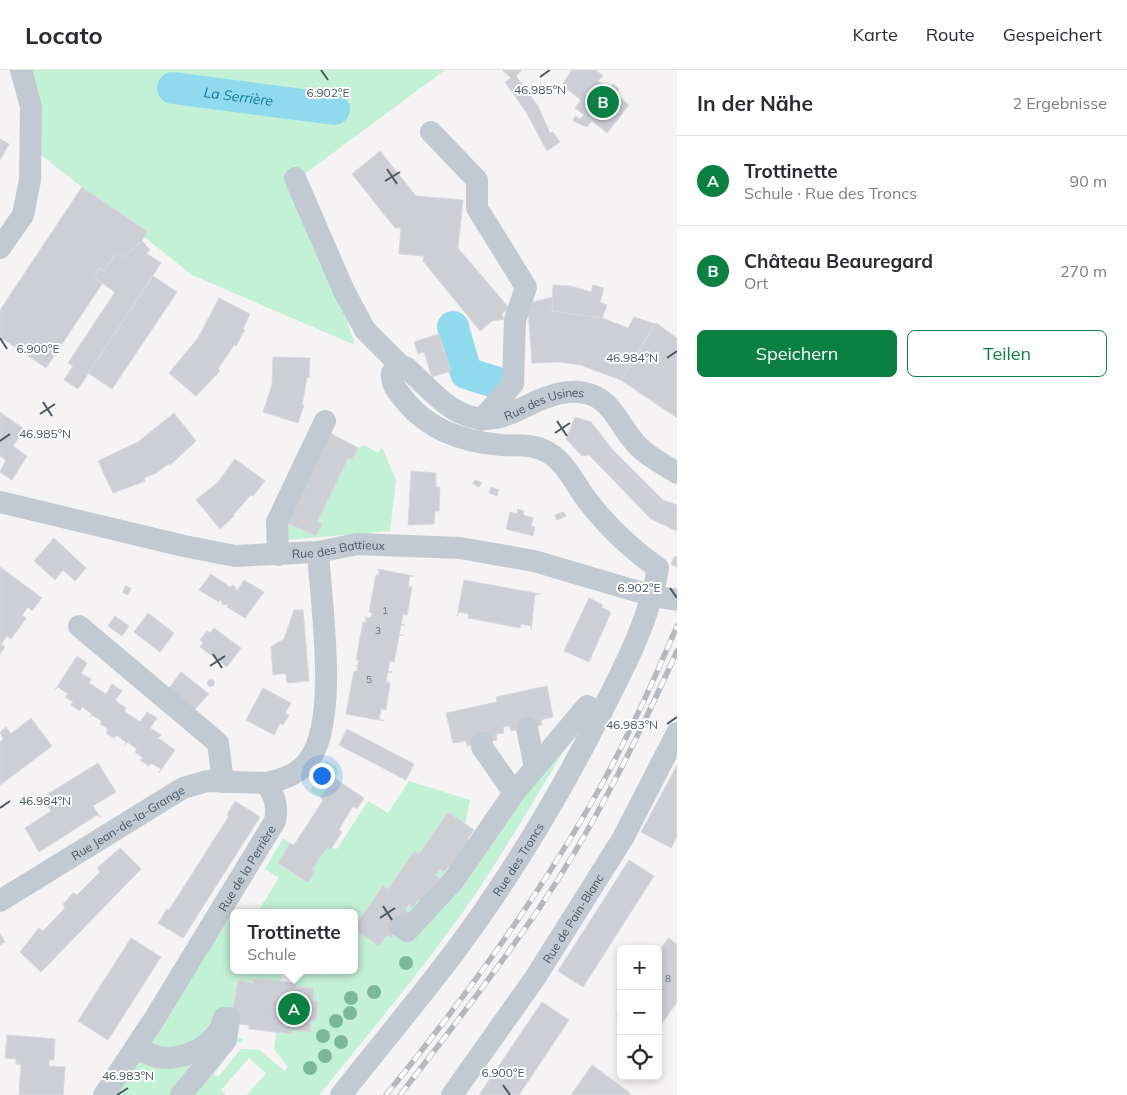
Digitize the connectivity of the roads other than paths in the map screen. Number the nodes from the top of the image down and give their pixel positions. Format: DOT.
graph roads {
  1 [pos="22,70"];
  2 [pos="431,132"];
  3 [pos="295,178"];
  4 [pos="0,248"];
  5 [pos="399,367"];
  6 [pos="481,420"];
  7 [pos="325,421"];
  8 [pos="677,473"];
  9 [pos="0,502"];
  10 [pos="318,552"];
  11 [pos="278,555"];
  12 [pos="654,596"];
  13 [pos="677,600"];
  14 [pos="79,626"];
  15 [pos="600,714"];
  16 [pos="527,728"];
  17 [pos="677,733"];
  18 [pos="482,743"];
  19 [pos="535,768"];
  20 [pos="223,782"];
  21 [pos="266,783"];
  22 [pos="514,793"];
  23 [pos="0,901"];
  24 [pos="400,926"];
  25 [pos="136,1048"];
  26 [pos="104,1095"];
  27 [pos="181,1095"];
  28 [pos="341,1095"];
  29 [pos="452,1095"];
  1 -- 4 [label="street"];
  2 -- 6 [label="street"];
  3 -- 5 [label="street"];
  5 -- 6 [label="street"];
  5 -- 12 [label="street, Rue des Troncs"];
  6 -- 8 [label="street, Rue des Usines"];
  7 -- 11 [label="street"];
  9 -- 11 [label="street, Rue des Battieux"];
  10 -- 11 [label="street, Rue des Battieux"];
  10 -- 12 [label="street, Rue des Battieux"];
  10 -- 21 [label="street"];
  12 -- 13 [label="street, Rue des Battieux"];
  12 -- 15 [label="street, Rue des Troncs"];
  14 -- 20 [label="street"];
  15 -- 19 [label="street"];
  15 -- 28 [label="street, Rue des Troncs"];
  16 -- 19 [label="street"];
  17 -- 29 [label="street, Rue de Pain-Blanc"];
  18 -- 22 [label="street"];
  19 -- 22 [label="street"];
  20 -- 21 [label="street, Rue Jean-de-la-Grange"];
  20 -- 23 [label="street, Rue Jean-de-la-Grange"];
  21 -- 25 [label="street, Rue de la Perrière"];
  22 -- 24 [label="street"];
  25 -- 26 [label="street, Rue de la Perrière"];
  25 -- 27 [label="street"];
}
